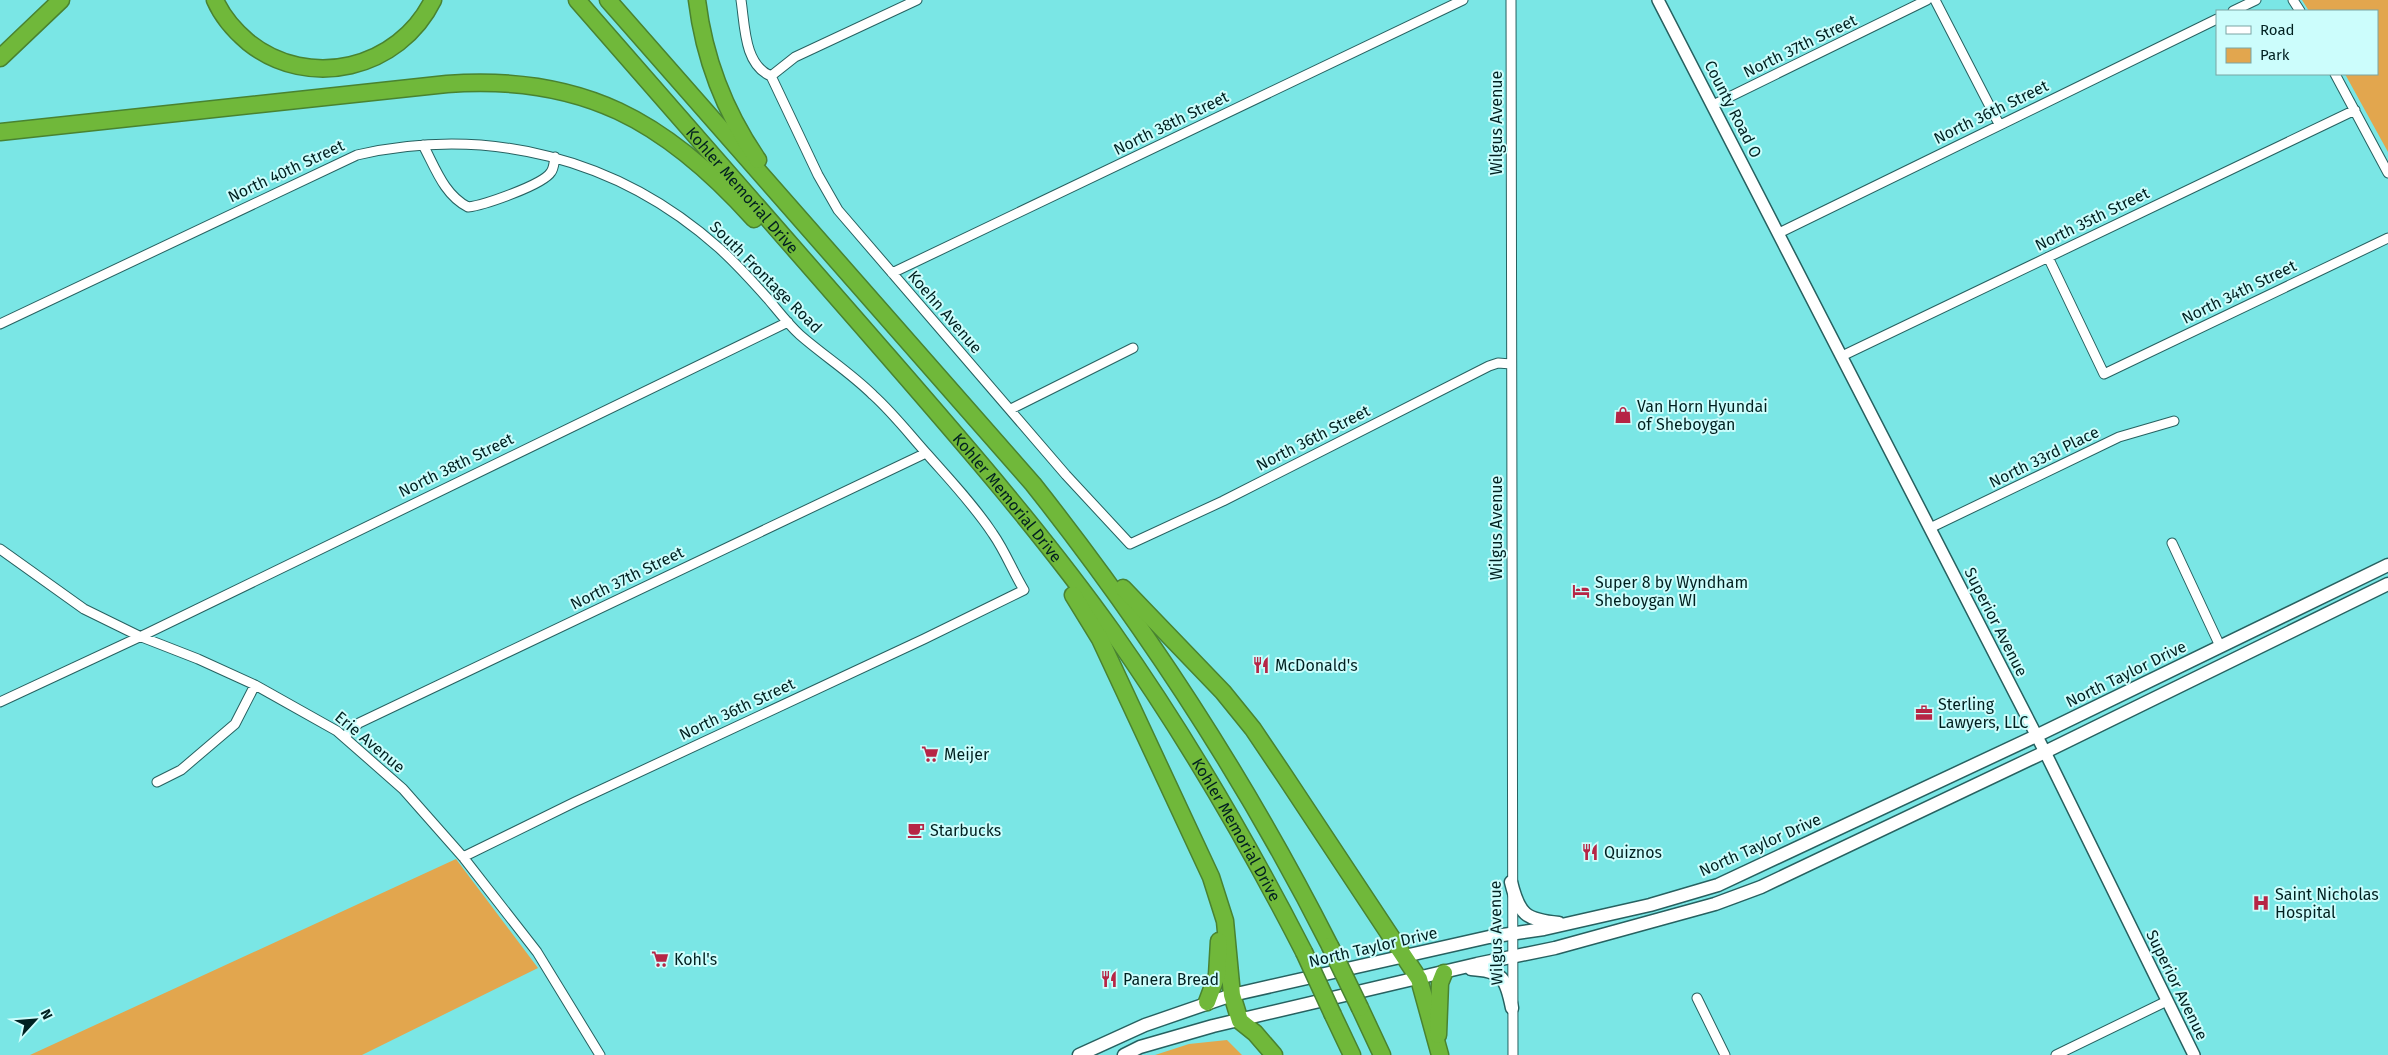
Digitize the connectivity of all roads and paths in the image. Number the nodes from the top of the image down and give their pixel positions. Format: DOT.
graph roads {
  1 [pos="61,0"];
  2 [pos="215,0"];
  3 [pos="433,0"];
  4 [pos="577,0"];
  5 [pos="608,0"];
  6 [pos="696,0"];
  7 [pos="741,0"];
  8 [pos="918,0"];
  9 [pos="1463,0"];
  10 [pos="1511,0"];
  11 [pos="1658,0"];
  12 [pos="1926,0"];
  13 [pos="1935,0"];
  14 [pos="2256,0"];
  15 [pos="2235,10"];
  16 [pos="2216,19"];
  17 [pos="0,58"];
  18 [pos="2336,75"];
  19 [pos="771,76"];
  20 [pos="1713,105"];
  21 [pos="2355,110"];
  22 [pos="1999,124"];
  23 [pos="0,132"];
  24 [pos="423,145"];
  25 [pos="555,157"];
  26 [pos="2388,173"];
  27 [pos="1778,233"];
  28 [pos="2388,238"];
  29 [pos="2048,258"];
  30 [pos="836,261"];
  31 [pos="892,272"];
  32 [pos="851,314"];
  33 [pos="788,322"];
  34 [pos="0,324"];
  35 [pos="1133,348"];
  36 [pos="1842,356"];
  37 [pos="1511,364"];
  38 [pos="1011,409"];
  39 [pos="2174,421"];
  40 [pos="926,453"];
  41 [pos="1008,494"];
  42 [pos="1930,528"];
  43 [pos="2172,543"];
  44 [pos="1130,544"];
  45 [pos="0,549"];
  46 [pos="1086,551"];
  47 [pos="2388,565"];
  48 [pos="2388,584"];
  49 [pos="1024,590"];
  50 [pos="139,636"];
  51 [pos="2220,646"];
  52 [pos="255,685"];
  53 [pos="0,702"];
  54 [pos="2036,736"];
  55 [pos="344,737"];
  56 [pos="2044,752"];
  57 [pos="157,782"];
  58 [pos="1178,803"];
  59 [pos="463,857"];
  60 [pos="1511,882"];
  61 [pos="1574,922"];
  62 [pos="1511,934"];
  63 [pos="1512,957"];
  64 [pos="1404,958"];
  65 [pos="1452,971"];
  66 [pos="1419,979"];
  67 [pos="1232,994"];
  68 [pos="1697,998"];
  69 [pos="2167,1001"];
  70 [pos="1207,1002"];
  71 [pos="1512,1008"];
  72 [pos="1240,1021"];
  73 [pos="1438,1050"];
  74 [pos="600,1055"];
  75 [pos="1079,1055"];
  76 [pos="1124,1055"];
  77 [pos="1274,1055"];
  78 [pos="1352,1055"];
  79 [pos="1382,1055"];
  80 [pos="1512,1055"];
  81 [pos="1724,1055"];
  82 [pos="2056,1055"];
  83 [pos="2194,1055"];
  1 -- 17 [label="highway"];
  2 -- 3 [label="highway"];
  4 -- 32 [label="highway, Kohler Memorial Drive"];
  5 -- 30 [label="highway, Kohler Memorial Drive"];
  6 -- 30 [label="highway"];
  7 -- 19 [label="street"];
  8 -- 19 [label="street"];
  9 -- 31 [label="street, North 38th Street"];
  10 -- 37 [label="street, Wilgus Avenue"];
  11 -- 20 [label="street, County Road O"];
  12 -- 20 [label="street, North 37th Street"];
  13 -- 22 [label="street"];
  14 -- 15 [label="street"];
  16 -- 22 [label="street, North 36th Street"];
  18 -- 21 [label="street"];
  19 -- 31 [label="street, Koehn Avenue"];
  20 -- 27 [label="street, County Road O"];
  21 -- 26 [label="street"];
  21 -- 29 [label="street, North 35th Street"];
  22 -- 27 [label="street, North 36th Street"];
  23 -- 32 [label="highway"];
  24 -- 25 [label="street, South Frontage Road"];
  24 -- 25 [label="street"];
  24 -- 34 [label="street, North 40th Street"];
  25 -- 33 [label="street, South Frontage Road"];
  27 -- 36 [label="street, Superior Avenue"];
  28 -- 29 [label="street, North 34th Street"];
  29 -- 36 [label="street, North 35th Street"];
  30 -- 46 [label="highway, Kohler Memorial Drive"];
  31 -- 38 [label="street, Koehn Avenue"];
  32 -- 41 [label="highway, Kohler Memorial Drive"];
  33 -- 40 [label="street, South Frontage Road"];
  33 -- 50 [label="street, North 38th Street"];
  35 -- 38 [label="street"];
  36 -- 42 [label="street, Superior Avenue"];
  37 -- 44 [label="street, North 36th Street"];
  37 -- 60 [label="street, Wilgus Avenue"];
  38 -- 44 [label="street, Koehn Avenue"];
  39 -- 42 [label="street, North 33rd Place"];
  40 -- 49 [label="street, South Frontage Road"];
  40 -- 55 [label="street, North 37th Street"];
  41 -- 58 [label="highway"];
  41 -- 78 [label="highway, Kohler Memorial Drive, bridge"];
  42 -- 54 [label="street, Superior Avenue"];
  43 -- 51 [label="street"];
  45 -- 50 [label="street, Erie Avenue"];
  46 -- 64 [label="highway"];
  46 -- 79 [label="highway, Kohler Memorial Drive, bridge"];
  47 -- 51 [label="main road, North Taylor Drive"];
  48 -- 56 [label="main road"];
  49 -- 59 [label="street, North 36th Street"];
  50 -- 52 [label="street, Erie Avenue"];
  50 -- 53 [label="street, North 38th Street"];
  51 -- 54 [label="main road, North Taylor Drive"];
  52 -- 55 [label="street, Erie Avenue"];
  52 -- 57 [label="street"];
  54 -- 56 [label="street, Superior Avenue"];
  54 -- 61 [label="main road, North Taylor Drive"];
  55 -- 59 [label="street, Erie Avenue"];
  56 -- 63 [label="main road"];
  56 -- 69 [label="street, Superior Avenue"];
  58 -- 67 [label="highway"];
  58 -- 70 [label="highway"];
  59 -- 74 [label="street, Erie Avenue"];
  60 -- 61 [label="main road"];
  60 -- 62 [label="street, Wilgus Avenue"];
  61 -- 62 [label="main road, North Taylor Drive"];
  62 -- 63 [label="street, Wilgus Avenue"];
  62 -- 64 [label="main road, North Taylor Drive"];
  63 -- 65 [label="main road"];
  63 -- 71 [label="street, Wilgus Avenue"];
  64 -- 66 [label="highway"];
  64 -- 67 [label="main road, North Taylor Drive"];
  65 -- 66 [label="main road"];
  65 -- 71 [label="main road"];
  65 -- 73 [label="highway"];
  66 -- 72 [label="main road"];
  66 -- 73 [label="highway"];
  67 -- 70 [label="main road, North Taylor Drive"];
  67 -- 72 [label="highway"];
  68 -- 81 [label="street"];
  69 -- 82 [label="street"];
  69 -- 83 [label="street, Superior Avenue"];
  70 -- 75 [label="main road, North Taylor Drive"];
  71 -- 80 [label="street, Wilgus Avenue"];
  72 -- 76 [label="main road"];
  72 -- 77 [label="highway"];
}
